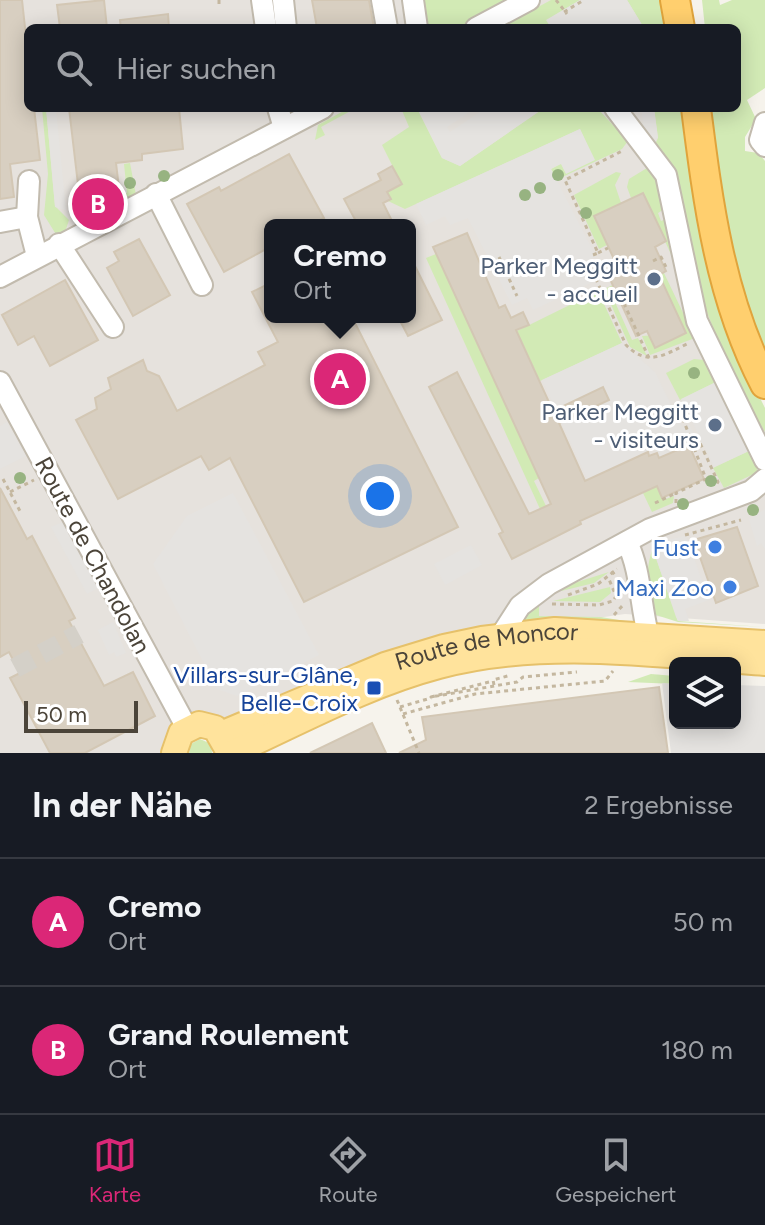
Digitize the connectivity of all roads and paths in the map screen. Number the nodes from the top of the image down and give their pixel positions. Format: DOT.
graph roads {
  1 [pos="219,0"];
  2 [pos="262,0"];
  3 [pos="283,0"];
  4 [pos="382,0"];
  5 [pos="413,0"];
  6 [pos="529,0"];
  7 [pos="556,0"];
  8 [pos="584,0"];
  9 [pos="675,0"];
  10 [pos="693,0"];
  11 [pos="219,7"];
  12 [pos="265,24"];
  13 [pos="286,24"];
  14 [pos="386,24"];
  15 [pos="416,24"];
  16 [pos="484,24"];
  17 [pos="679,24"];
  18 [pos="694,24"];
  19 [pos="279,112"];
  20 [pos="309,112"];
  21 [pos="618,112"];
  22 [pos="697,112"];
  23 [pos="765,123"];
  24 [pos="284,128"];
  25 [pos="628,146"];
  26 [pos="765,146"];
  27 [pos="29,181"];
  28 [pos="156,194"];
  29 [pos="27,217"];
  30 [pos="0,222"];
  31 [pos="59,244"];
  32 [pos="608,248"];
  33 [pos="598,253"];
  34 [pos="593,255"];
  35 [pos="37,256"];
  36 [pos="499,257"];
  37 [pos="653,261"];
  38 [pos="589,264"];
  39 [pos="0,277"];
  40 [pos="671,279"];
  41 [pos="202,285"];
  42 [pos="629,293"];
  43 [pos="517,296"];
  44 [pos="113,327"];
  45 [pos="698,339"];
  46 [pos="650,359"];
  47 [pos="0,382"];
  48 [pos="765,384"];
  49 [pos="683,419"];
  50 [pos="693,441"];
  51 [pos="765,460"];
  52 [pos="715,475"];
  53 [pos="40,476"];
  54 [pos="3,479"];
  55 [pos="706,479"];
  56 [pos="765,479"];
  57 [pos="10,492"];
  58 [pos="676,493"];
  59 [pos="687,498"];
  60 [pos="655,503"];
  61 [pos="676,503"];
  62 [pos="665,508"];
  63 [pos="680,508"];
  64 [pos="671,511"];
  65 [pos="21,513"];
  66 [pos="741,520"];
  67 [pos="685,535"];
  68 [pos="627,542"];
  69 [pos="602,555"];
  70 [pos="607,577"];
  71 [pos="624,590"];
  72 [pos="625,599"];
  73 [pos="540,604"];
  74 [pos="614,615"];
  75 [pos="648,634"];
  76 [pos="500,637"];
  77 [pos="765,643"];
  78 [pos="765,663"];
  79 [pos="613,671"];
  80 [pos="511,675"];
  81 [pos="578,678"];
  82 [pos="489,682"];
  83 [pos="494,686"];
  84 [pos="431,697"];
  85 [pos="397,701"];
  86 [pos="400,707"];
  87 [pos="403,714"];
  88 [pos="187,728"];
  89 [pos="226,747"];
  90 [pos="174,753"];
  91 [pos="419,753"];
  1 -- 11 [label="path"];
  2 -- 12 [label="street"];
  3 -- 13 [label="street"];
  4 -- 14 [label="street"];
  5 -- 15 [label="street"];
  6 -- 16 [label="street"];
  7 -- 8 [label="path"];
  9 -- 17 [label="highway"];
  10 -- 18 [label="highway"];
  19 -- 24 [label="street"];
  20 -- 24 [label="street"];
  21 -- 51 [label="street"];
  22 -- 48 [label="highway"];
  23 -- 26 [label="street"];
  24 -- 28 [label="street"];
  25 -- 33 [label="path"];
  27 -- 29 [label="street"];
  28 -- 31 [label="street"];
  28 -- 41 [label="street"];
  29 -- 30 [label="street"];
  29 -- 35 [label="street"];
  31 -- 35 [label="street"];
  31 -- 44 [label="street"];
  32 -- 33 [label="path"];
  33 -- 34 [label="path"];
  35 -- 39 [label="street"];
  36 -- 43 [label="path"];
  37 -- 40 [label="path"];
  38 -- 46 [label="path"];
  42 -- 46 [label="path"];
  45 -- 46 [label="path"];
  47 -- 88 [label="street, Route de Chandolan"];
  49 -- 50 [label="path"];
  50 -- 52 [label="path"];
  50 -- 55 [label="path"];
  52 -- 55 [label="path"];
  52 -- 55 [label="path"];
  53 -- 57 [label="path"];
  54 -- 57 [label="path"];
  55 -- 58 [label="path"];
  56 -- 68 [label="street"];
  57 -- 65 [label="path"];
  58 -- 60 [label="path"];
  58 -- 61 [label="path"];
  59 -- 61 [label="path"];
  61 -- 62 [label="path"];
  63 -- 64 [label="path"];
  66 -- 67 [label="path"];
  68 -- 69 [label="street"];
  68 -- 75 [label="street"];
  69 -- 71 [label="path"];
  69 -- 76 [label="street"];
  70 -- 73 [label="path"];
  72 -- 74 [label="path"];
  75 -- 76 [label="main road, Route de Moncor"];
  75 -- 77 [label="main road, Route de Moncor"];
  76 -- 89 [label="main road, Route de Moncor"];
  78 -- 89 [label="main road, Route de Moncor"];
  79 -- 87 [label="path"];
  80 -- 83 [label="path"];
  81 -- 83 [label="path"];
  82 -- 84 [label="path"];
  83 -- 84 [label="path"];
  84 -- 86 [label="path"];
  85 -- 86 [label="path"];
  86 -- 87 [label="path"];
  87 -- 91 [label="path"];
  88 -- 89 [label="main road"];
  88 -- 90 [label="main road"];
}
